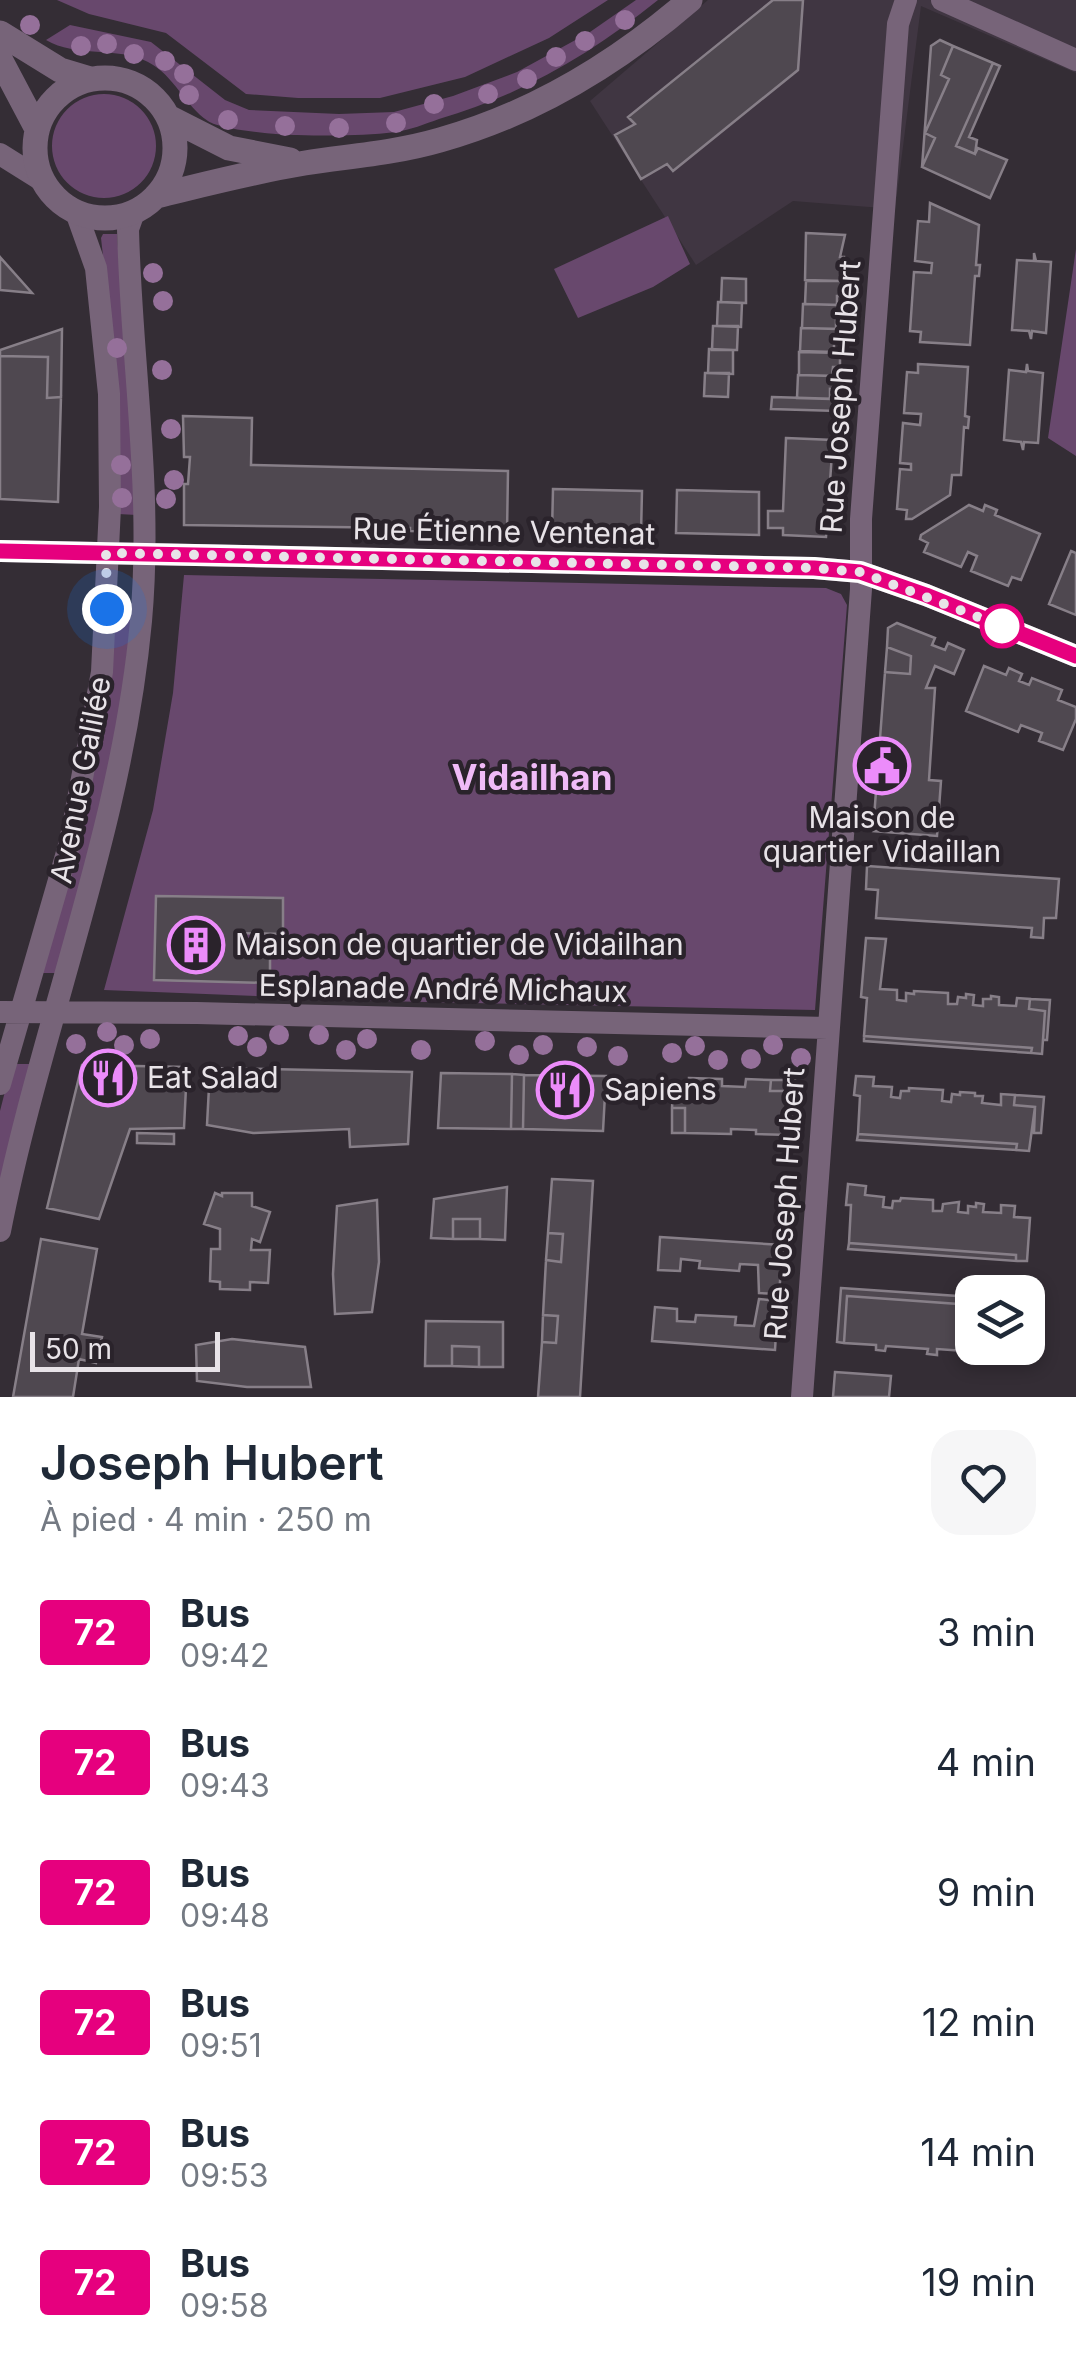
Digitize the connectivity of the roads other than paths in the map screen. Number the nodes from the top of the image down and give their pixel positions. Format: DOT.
graph roads {
  1 [pos="690,0"];
  2 [pos="906,0"];
  3 [pos="942,0"];
  4 [pos="0,34"];
  5 [pos="0,60"];
  6 [pos="1076,60"];
  7 [pos="90,80"];
  8 [pos="168,118"];
  9 [pos="38,129"];
  10 [pos="0,154"];
  11 [pos="305,163"];
  12 [pos="43,181"];
  13 [pos="156,196"];
  14 [pos="76,212"];
  15 [pos="134,212"];
  16 [pos="0,551"];
  17 [pos="106,553"];
  18 [pos="146,554"];
  19 [pos="860,572"];
  20 [pos="1076,656"];
  21 [pos="56,1010"];
  22 [pos="10,1012"];
  23 [pos="828,1028"];
  24 [pos="0,1084"];
  25 [pos="0,1232"];
  26 [pos="802,1397"];
  1 -- 11 [label="street"];
  2 -- 19 [label="street, Rue Joseph Hubert"];
  3 -- 6 [label="street"];
  4 -- 7 [label="street"];
  5 -- 9 [label="street"];
  7 -- 8 [label="street"];
  7 -- 9 [label="street"];
  8 -- 11 [label="street"];
  8 -- 13 [label="street"];
  9 -- 12 [label="street"];
  10 -- 12 [label="street"];
  11 -- 13 [label="street"];
  12 -- 14 [label="street"];
  13 -- 15 [label="street"];
  14 -- 15 [label="street"];
  14 -- 17 [label="street, Avenue Galilée"];
  15 -- 18 [label="street, Avenue Galilée"];
  16 -- 17 [label="street, Rue Étienne Ventenat"];
  17 -- 18 [label="street, Rue Étienne Ventenat"];
  17 -- 22 [label="street, Avenue Galilée"];
  18 -- 19 [label="street, Rue Étienne Ventenat"];
  18 -- 21 [label="street, Avenue Galilée"];
  19 -- 20 [label="street, Rue Étienne Ventenat"];
  19 -- 23 [label="street, Rue Joseph Hubert"];
  21 -- 22 [label="street, Esplanade André Michaux"];
  21 -- 23 [label="street, Esplanade André Michaux"];
  21 -- 25 [label="street, Avenue Galilée"];
  22 -- 24 [label="street, Avenue Galilée"];
  23 -- 26 [label="street, Rue Joseph Hubert"];
}
